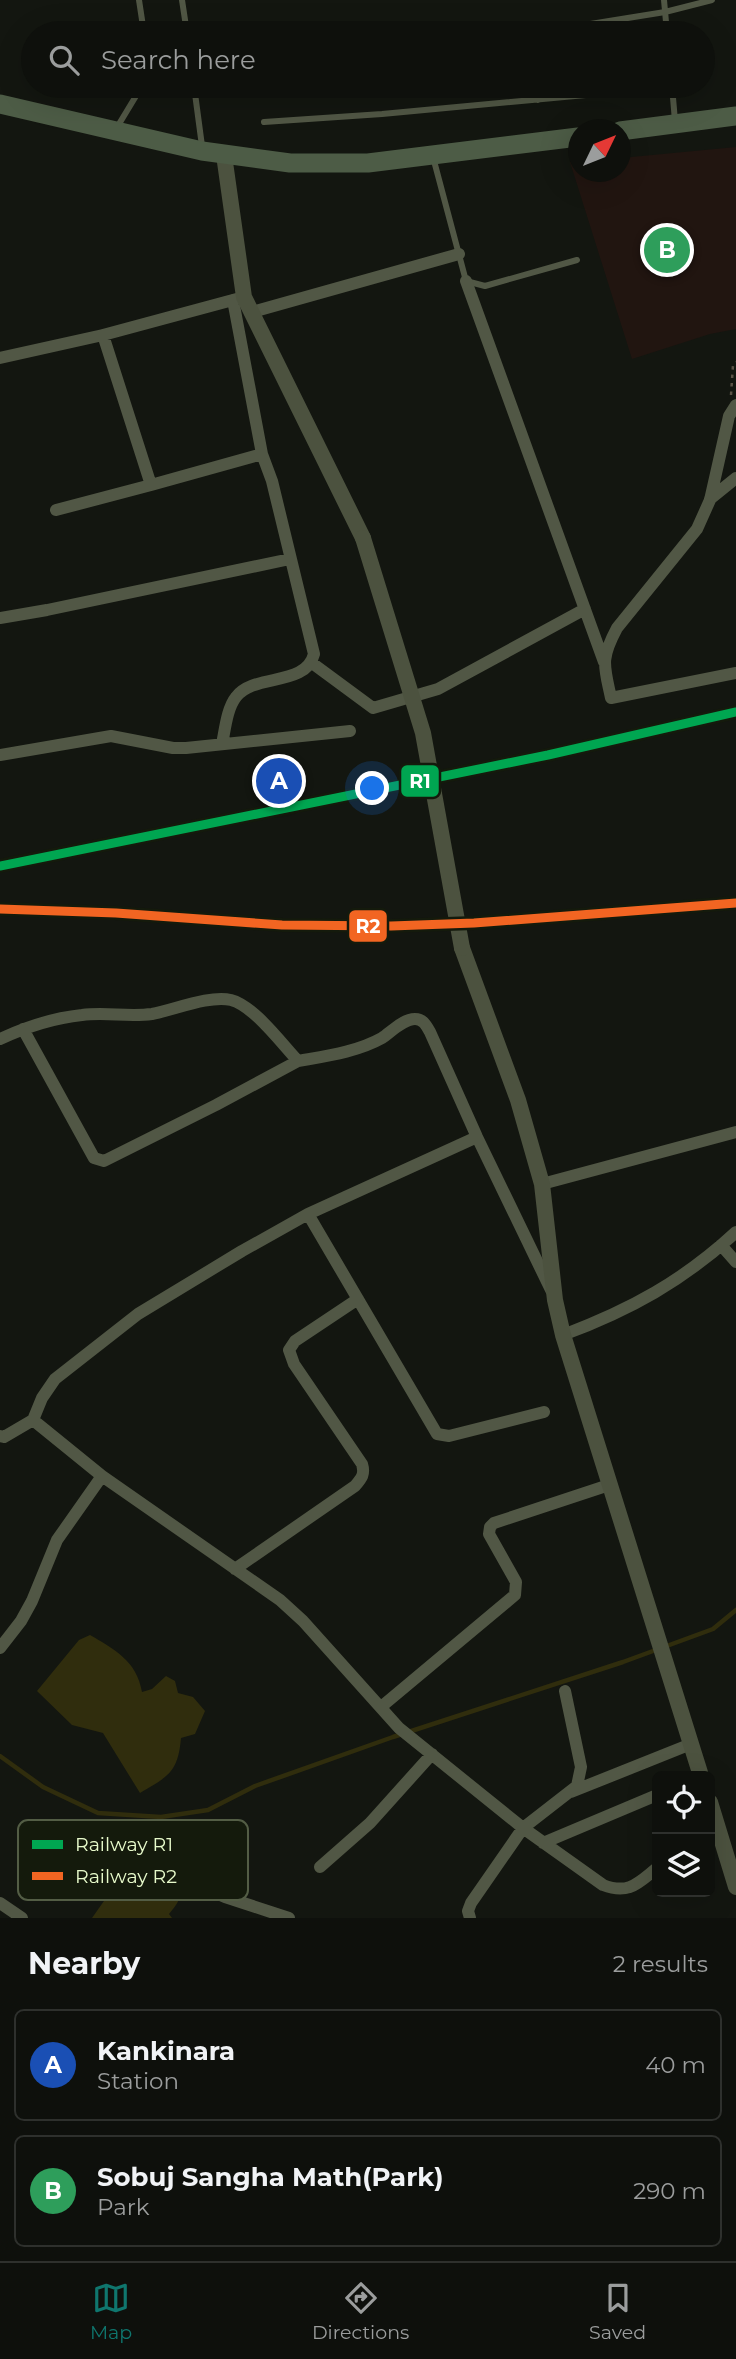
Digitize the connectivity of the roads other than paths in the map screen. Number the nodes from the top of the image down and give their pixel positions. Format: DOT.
graph roads {
  1 [pos="139,0"];
  2 [pos="182,0"];
  3 [pos="664,0"];
  4 [pos="712,0"];
  5 [pos="665,12"];
  6 [pos="142,21"];
  7 [pos="185,21"];
  8 [pos="609,21"];
  9 [pos="666,21"];
  10 [pos="135,98"];
  11 [pos="195,98"];
  12 [pos="559,98"];
  13 [pos="673,98"];
  14 [pos="538,100"];
  15 [pos="0,104"];
  16 [pos="736,116"];
  17 [pos="264,122"];
  18 [pos="675,123"];
  19 [pos="631,130"];
  20 [pos="115,131"];
  21 [pos="568,138"];
  22 [pos="202,152"];
  23 [pos="224,155"];
  24 [pos="433,155"];
  25 [pos="459,254"];
  26 [pos="577,260"];
  27 [pos="467,281"];
  28 [pos="238,298"];
  29 [pos="252,312"];
  30 [pos="103,335"];
  31 [pos="0,358"];
  32 [pos="733,410"];
  33 [pos="262,454"];
  34 [pos="736,478"];
  35 [pos="151,485"];
  36 [pos="710,500"];
  37 [pos="56,510"];
  38 [pos="290,559"];
  39 [pos="584,609"];
  40 [pos="0,618"];
  41 [pos="312,663"];
  42 [pos="604,663"];
  43 [pos="736,673"];
  44 [pos="350,731"];
  45 [pos="222,744"];
  46 [pos="0,755"];
  47 [pos="23,1029"];
  48 [pos="0,1039"];
  49 [pos="298,1060"];
  50 [pos="736,1132"];
  51 [pos="477,1137"];
  52 [pos="542,1184"];
  53 [pos="308,1214"];
  54 [pos="736,1231"];
  55 [pos="721,1245"];
  56 [pos="736,1262"];
  57 [pos="358,1299"];
  58 [pos="555,1300"];
  59 [pos="563,1335"];
  60 [pos="544,1412"];
  61 [pos="33,1420"];
  62 [pos="1,1438"];
  63 [pos="102,1476"];
  64 [pos="610,1485"];
  65 [pos="236,1569"];
  66 [pos="0,1648"];
  67 [pos="565,1691"];
  68 [pos="381,1707"];
  69 [pos="691,1744"];
  70 [pos="432,1754"];
  71 [pos="700,1771"];
  72 [pos="570,1792"];
  73 [pos="652,1798"];
  74 [pos="715,1826"];
  75 [pos="523,1828"];
  76 [pos="544,1843"];
  77 [pos="731,1849"];
  78 [pos="320,1867"];
  79 [pos="652,1872"];
  80 [pos="736,1888"];
  81 [pos="234,1900"];
  82 [pos="0,1903"];
  83 [pos="22,1918"];
  84 [pos="289,1918"];
  85 [pos="470,1918"];
  1 -- 6 [label="lane"];
  2 -- 7 [label="lane"];
  3 -- 5 [label="lane"];
  4 -- 5 [label="lane"];
  5 -- 8 [label="lane"];
  5 -- 9 [label="lane"];
  10 -- 20 [label="lane"];
  11 -- 22 [label="lane"];
  12 -- 14 [label="lane"];
  13 -- 18 [label="lane"];
  14 -- 17 [label="lane"];
  15 -- 20 [label="main road"];
  16 -- 18 [label="main road"];
  18 -- 19 [label="main road"];
  20 -- 22 [label="main road"];
  21 -- 24 [label="main road"];
  22 -- 23 [label="main road"];
  23 -- 24 [label="main road"];
  23 -- 28 [label="main road"];
  24 -- 25 [label="lane"];
  25 -- 27 [label="lane"];
  25 -- 29 [label="street"];
  26 -- 27 [label="lane"];
  27 -- 39 [label="street"];
  28 -- 29 [label="main road"];
  28 -- 30 [label="street"];
  28 -- 33 [label="street"];
  29 -- 52 [label="main road, bridge"];
  30 -- 31 [label="street"];
  30 -- 35 [label="street"];
  32 -- 36 [label="street"];
  33 -- 35 [label="street"];
  33 -- 38 [label="street"];
  34 -- 36 [label="street"];
  35 -- 37 [label="street"];
  36 -- 42 [label="street"];
  38 -- 40 [label="street"];
  38 -- 41 [label="street"];
  39 -- 41 [label="street"];
  39 -- 42 [label="street"];
  41 -- 45 [label="street"];
  42 -- 43 [label="street"];
  44 -- 45 [label="street"];
  45 -- 46 [label="street"];
  47 -- 48 [label="street"];
  47 -- 49 [label="street"];
  47 -- 49 [label="street"];
  49 -- 51 [label="street"];
  50 -- 52 [label="street"];
  51 -- 53 [label="street"];
  51 -- 58 [label="street"];
  52 -- 58 [label="main road"];
  53 -- 57 [label="street"];
  53 -- 61 [label="street"];
  54 -- 55 [label="street"];
  55 -- 56 [label="street"];
  55 -- 59 [label="street"];
  57 -- 60 [label="street"];
  57 -- 65 [label="street"];
  58 -- 59 [label="main road"];
  59 -- 64 [label="main road"];
  61 -- 62 [label="street"];
  61 -- 63 [label="street"];
  63 -- 65 [label="street"];
  63 -- 66 [label="street"];
  64 -- 68 [label="street"];
  64 -- 69 [label="main road"];
  65 -- 68 [label="street"];
  67 -- 72 [label="street"];
  68 -- 70 [label="street"];
  69 -- 71 [label="main road"];
  69 -- 72 [label="street"];
  70 -- 75 [label="street"];
  70 -- 78 [label="street"];
  72 -- 75 [label="street"];
  73 -- 76 [label="street"];
  74 -- 77 [label="main road"];
  75 -- 76 [label="street"];
  75 -- 85 [label="street"];
  76 -- 79 [label="street"];
  77 -- 80 [label="main road"];
  81 -- 84 [label="street"];
  82 -- 83 [label="street"];
}
